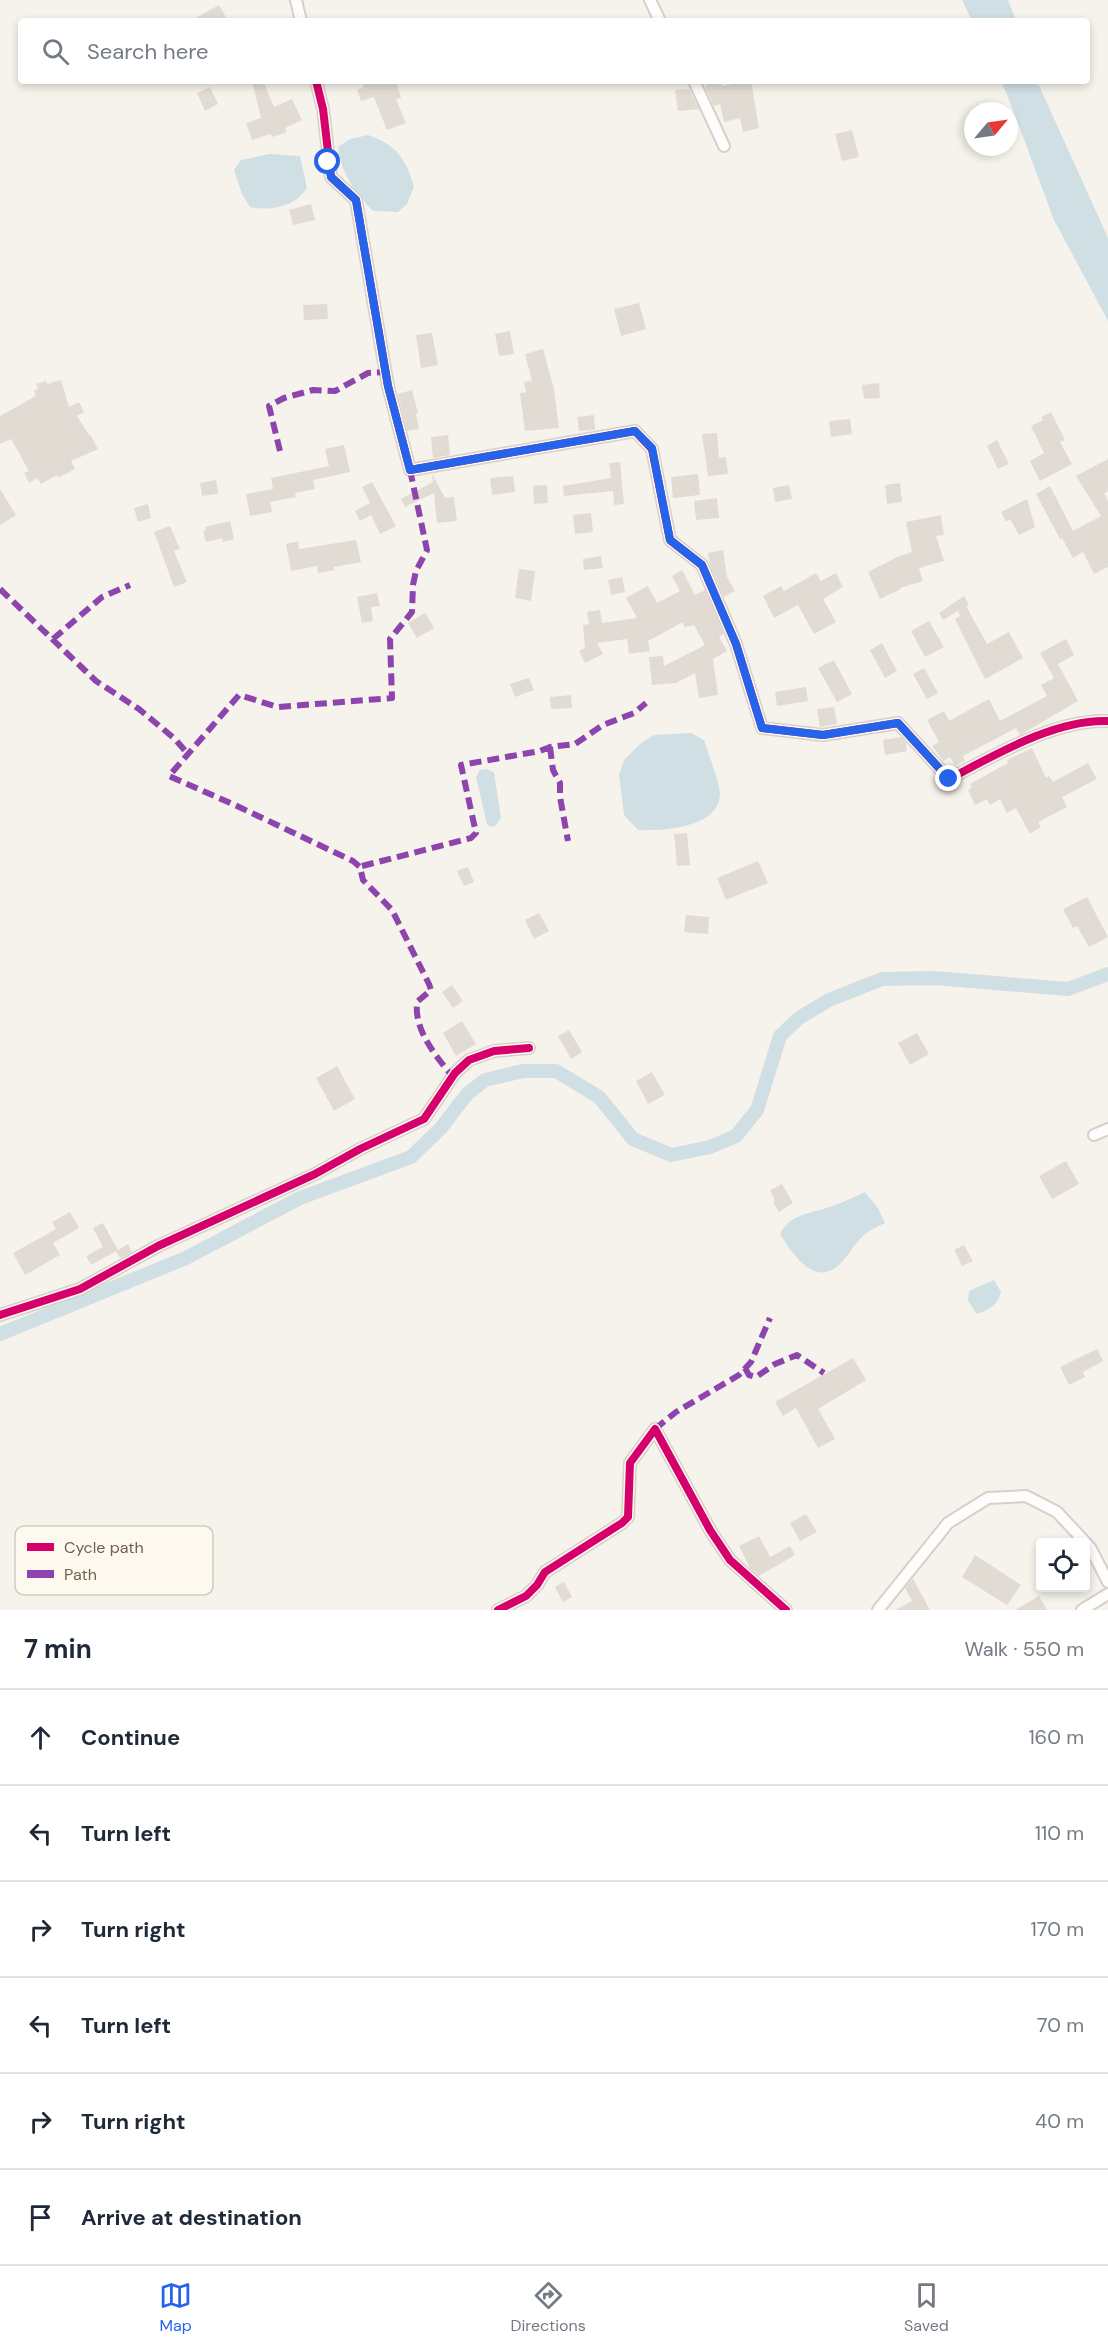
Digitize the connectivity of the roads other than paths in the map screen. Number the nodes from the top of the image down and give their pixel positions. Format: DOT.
graph roads {
  1 [pos="296,0"];
  2 [pos="650,0"];
  3 [pos="300,18"];
  4 [pos="659,18"];
  5 [pos="317,84"];
  6 [pos="695,84"];
  7 [pos="724,146"];
  8 [pos="1108,721"];
  9 [pos="530,1048"];
  10 [pos="1108,1129"];
  11 [pos="1094,1135"];
  12 [pos="0,1316"];
  13 [pos="1080,1538"];
  14 [pos="1090,1547"];
  15 [pos="1108,1582"];
  16 [pos="1108,1594"];
  17 [pos="498,1610"];
  18 [pos="786,1610"];
  19 [pos="878,1610"];
  20 [pos="1082,1610"];
  1 -- 3 [label="street"];
  2 -- 4 [label="street"];
  5 -- 8 [label="street"];
  6 -- 7 [label="street"];
  9 -- 12 [label="street"];
  10 -- 11 [label="street"];
  13 -- 19 [label="street"];
  14 -- 15 [label="street"];
  16 -- 20 [label="street"];
  17 -- 18 [label="street"];
}
